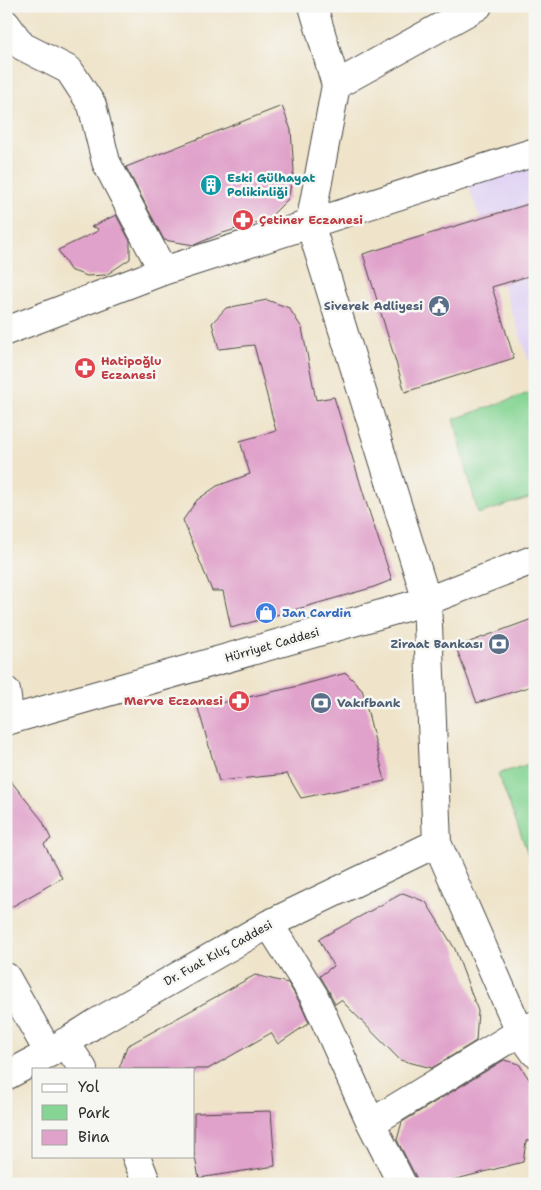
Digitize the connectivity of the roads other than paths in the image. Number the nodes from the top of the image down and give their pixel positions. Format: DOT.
graph roads {
  1 [pos="313,6"];
  2 [pos="478,6"];
  3 [pos="6,24"];
  4 [pos="336,85"];
  5 [pos="535,152"];
  6 [pos="310,224"];
  7 [pos="163,271"];
  8 [pos="6,331"];
  9 [pos="535,559"];
  10 [pos="427,601"];
  11 [pos="6,691"];
  12 [pos="8,720"];
  13 [pos="437,843"];
  14 [pos="269,924"];
  15 [pos="6,977"];
  16 [pos="530,1037"];
  17 [pos="57,1048"];
  18 [pos="82,1068"];
  19 [pos="6,1076"];
  20 [pos="372,1123"];
  21 [pos="137,1158"];
  22 [pos="147,1184"];
  23 [pos="402,1184"];
  1 -- 4 [label="street"];
  2 -- 4 [label="street"];
  3 -- 7 [label="street"];
  4 -- 6 [label="street"];
  5 -- 6 [label="street"];
  6 -- 7 [label="street"];
  6 -- 10 [label="street"];
  7 -- 8 [label="street"];
  9 -- 10 [label="street, Hürriyet Caddesi"];
  10 -- 12 [label="street, Hürriyet Caddesi"];
  10 -- 13 [label="street"];
  11 -- 12 [label="street"];
  13 -- 14 [label="street, Dr. Fuat Kılıç Caddesi"];
  13 -- 16 [label="street"];
  14 -- 17 [label="street, Dr. Fuat Kılıç Caddesi"];
  14 -- 20 [label="street"];
  15 -- 17 [label="street"];
  16 -- 20 [label="street"];
  17 -- 18 [label="street"];
  17 -- 19 [label="street, Dr. Fuat Kılıç Caddesi"];
  20 -- 23 [label="street"];
  21 -- 22 [label="street"];
}
